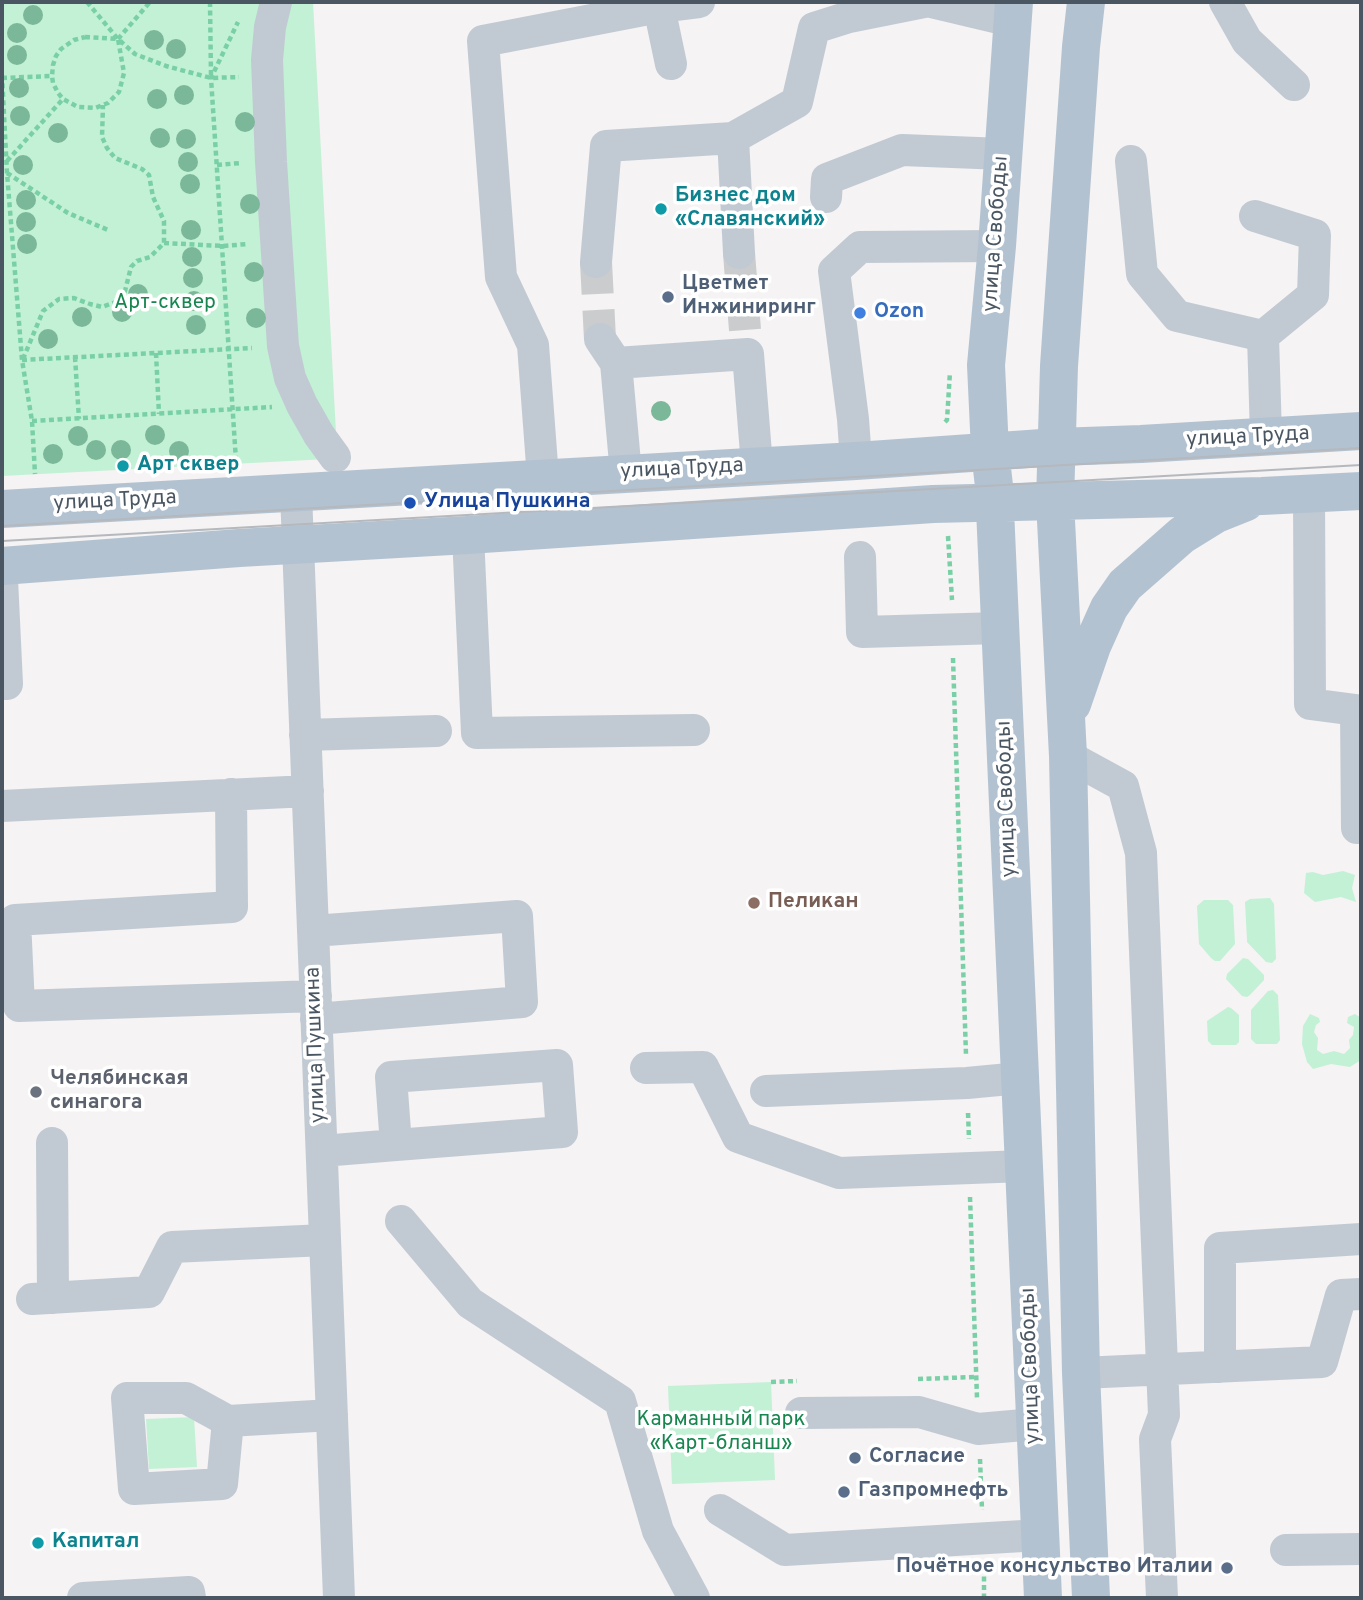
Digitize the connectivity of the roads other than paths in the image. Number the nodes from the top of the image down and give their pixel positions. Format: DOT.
graph roads {
  1 [pos="276,2"];
  2 [pos="699,2"];
  3 [pos="924,2"];
  4 [pos="931,2"];
  5 [pos="1086,2"];
  6 [pos="1224,2"];
  7 [pos="659,7"];
  8 [pos="1011,8"];
  9 [pos="671,64"];
  10 [pos="1294,85"];
  11 [pos="733,138"];
  12 [pos="1003,154"];
  13 [pos="1131,160"];
  14 [pos="826,197"];
  15 [pos="1255,216"];
  16 [pos="997,246"];
  17 [pos="739,253"];
  18 [pos="596,262"];
  19 [pos="1263,336"];
  20 [pos="1361,431"];
  21 [pos="1266,436"];
  22 [pos="1057,447"];
  23 [pos="990,451"];
  24 [pos="335,457"];
  25 [pos="856,461"];
  26 [pos="757,466"];
  27 [pos="626,474"];
  28 [pos="543,478"];
  29 [pos="1361,491"];
  30 [pos="296,493"];
  31 [pos="1309,494"];
  32 [pos="1262,496"];
  33 [pos="1055,501"];
  34 [pos="995,503"];
  35 [pos="2,509"];
  36 [pos="468,535"];
  37 [pos="299,545"];
  38 [pos="860,557"];
  39 [pos="2,566"];
  40 [pos="2,579"];
  41 [pos="1000,628"];
  42 [pos="2,684"];
  43 [pos="694,730"];
  44 [pos="436,731"];
  45 [pos="305,735"];
  46 [pos="1067,739"];
  47 [pos="308,791"];
  48 [pos="231,794"];
  49 [pos="2,806"];
  50 [pos="1357,828"];
  51 [pos="313,931"];
  52 [pos="316,1007"];
  53 [pos="646,1068"];
  54 [pos="1020,1078"];
  55 [pos="766,1091"];
  56 [pos="52,1143"];
  57 [pos="396,1145"];
  58 [pos="321,1151"];
  59 [pos="1024,1166"];
  60 [pos="401,1221"];
  61 [pos="1361,1239"];
  62 [pos="325,1240"];
  63 [pos="1361,1294"];
  64 [pos="1220,1367"];
  65 [pos="1162,1369"];
  66 [pos="1081,1373"];
  67 [pos="801,1413"];
  68 [pos="332,1415"];
  69 [pos="228,1421"];
  70 [pos="1035,1424"];
  71 [pos="720,1510"];
  72 [pos="1040,1535"];
  73 [pos="1361,1549"];
  74 [pos="1286,1550"];
  75 [pos="83,1598"];
  76 [pos="190,1598"];
  77 [pos="339,1598"];
  78 [pos="694,1598"];
  79 [pos="1042,1598"];
  80 [pos="1091,1598"];
  81 [pos="1162,1598"];
  1 -- 24 [label="street"];
  2 -- 7 [label="street"];
  3 -- 11 [label="street"];
  4 -- 8 [label="street"];
  5 -- 22 [label="main road"];
  6 -- 10 [label="street"];
  7 -- 9 [label="street"];
  7 -- 28 [label="street"];
  8 -- 12 [label="main road, улица Свободы"];
  11 -- 17 [label="street"];
  11 -- 18 [label="street"];
  12 -- 14 [label="street"];
  12 -- 16 [label="main road, улица Свободы"];
  13 -- 19 [label="street"];
  15 -- 19 [label="street"];
  16 -- 23 [label="main road, улица Свободы"];
  16 -- 25 [label="street"];
  19 -- 21 [label="street"];
  20 -- 21 [label="main road, улица Труда"];
  21 -- 22 [label="main road, улица Труда"];
  22 -- 23 [label="main road, улица Труда"];
  22 -- 33 [label="main road"];
  23 -- 25 [label="main road, улица Труда"];
  23 -- 34 [label="main road, улица Свободы"];
  25 -- 26 [label="main road, улица Труда"];
  26 -- 27 [label="main road, улица Труда"];
  26 -- 27 [label="street"];
  27 -- 28 [label="main road, улица Труда"];
  28 -- 30 [label="main road, улица Труда"];
  29 -- 31 [label="main road"];
  30 -- 35 [label="main road, улица Труда"];
  30 -- 37 [label="street, улица Пушкина"];
  31 -- 32 [label="main road"];
  31 -- 50 [label="street"];
  32 -- 33 [label="main road"];
  32 -- 46 [label="main road"];
  33 -- 34 [label="main road"];
  33 -- 46 [label="main road"];
  34 -- 36 [label="main road"];
  34 -- 41 [label="main road, улица Свободы"];
  36 -- 37 [label="main road"];
  36 -- 43 [label="street"];
  37 -- 39 [label="main road"];
  37 -- 45 [label="street, улица Пушкина"];
  38 -- 41 [label="street"];
  40 -- 42 [label="street"];
  41 -- 54 [label="main road, улица Свободы"];
  44 -- 45 [label="street"];
  45 -- 47 [label="street, улица Пушкина"];
  46 -- 65 [label="street"];
  46 -- 66 [label="main road"];
  47 -- 48 [label="street"];
  47 -- 51 [label="street, улица Пушкина"];
  48 -- 49 [label="street"];
  48 -- 52 [label="street"];
  51 -- 52 [label="street, улица Пушкина"];
  51 -- 52 [label="street"];
  52 -- 58 [label="street, улица Пушкина"];
  53 -- 59 [label="street"];
  54 -- 55 [label="street"];
  54 -- 59 [label="main road, улица Свободы"];
  56 -- 62 [label="street"];
  57 -- 57 [label="street"];
  57 -- 58 [label="street"];
  58 -- 62 [label="street, улица Пушкина"];
  59 -- 70 [label="main road, улица Свободы"];
  60 -- 78 [label="street"];
  61 -- 64 [label="street"];
  62 -- 68 [label="street, улица Пушкина"];
  63 -- 64 [label="street"];
  64 -- 65 [label="street"];
  65 -- 66 [label="street"];
  65 -- 81 [label="street"];
  66 -- 80 [label="main road"];
  67 -- 70 [label="street"];
  68 -- 69 [label="street"];
  68 -- 77 [label="street, улица Пушкина"];
  70 -- 72 [label="main road, улица Свободы"];
  71 -- 72 [label="street"];
  72 -- 79 [label="main road, улица Свободы"];
  73 -- 74 [label="street"];
  75 -- 76 [label="street"];
}
